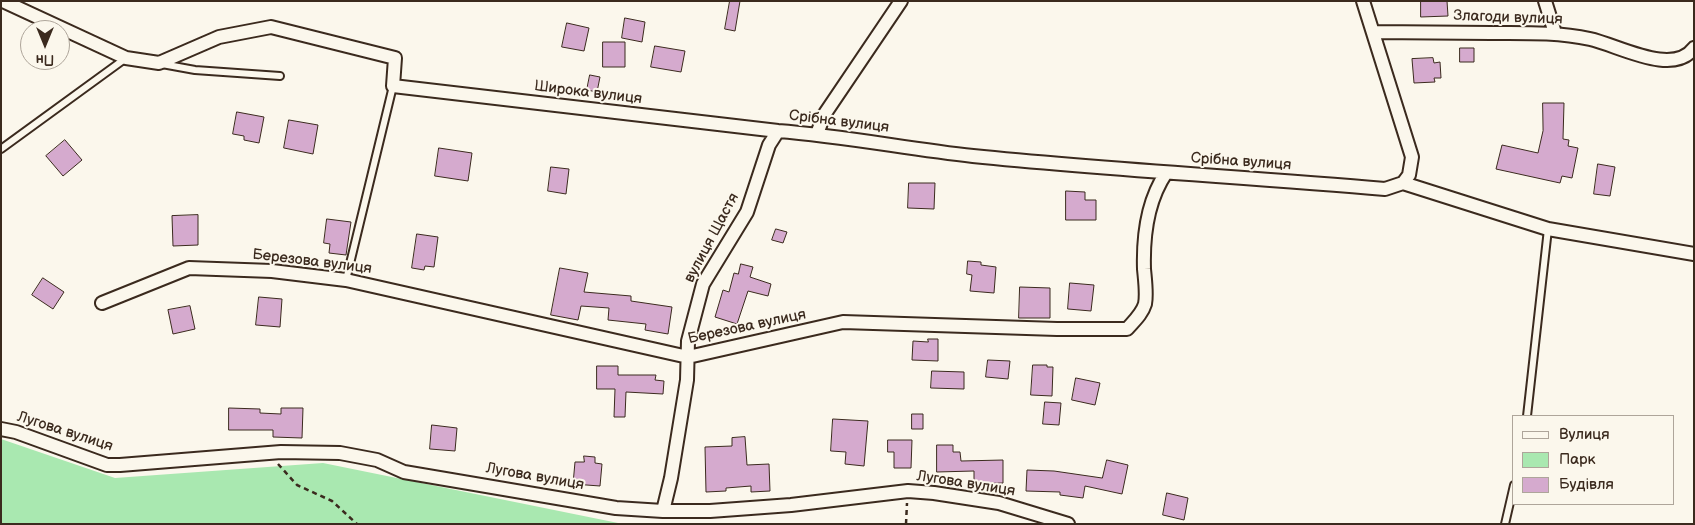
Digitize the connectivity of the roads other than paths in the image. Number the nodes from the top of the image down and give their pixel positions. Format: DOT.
graph roads {
  1 [pos="2,1"];
  2 [pos="901,1"];
  3 [pos="1363,1"];
  4 [pos="1545,1"];
  5 [pos="1373,32"];
  6 [pos="1555,33"];
  7 [pos="1694,48"];
  8 [pos="126,58"];
  9 [pos="159,63"];
  10 [pos="280,76"];
  11 [pos="393,86"];
  12 [pos="778,131"];
  13 [pos="816,134"];
  14 [pos="1,150"];
  15 [pos="1166,173"];
  16 [pos="1403,183"];
  17 [pos="1548,229"];
  18 [pos="1694,254"];
  19 [pos="346,280"];
  20 [pos="102,303"];
  21 [pos="688,357"];
  22 [pos="1527,415"];
  23 [pos="1,429"];
  24 [pos="1512,494"];
  25 [pos="663,511"];
  26 [pos="1068,524"];
  27 [pos="1505,524"];
  1 -- 8 [label="street"];
  2 -- 13 [label="street"];
  3 -- 5 [label="street"];
  4 -- 6 [label="street"];
  5 -- 6 [label="street, Злагоди вулиця"];
  5 -- 16 [label="street"];
  6 -- 7 [label="street, Злагоди вулиця"];
  8 -- 9 [label="street"];
  8 -- 14 [label="lane"];
  9 -- 10 [label="lane"];
  9 -- 11 [label="street"];
  11 -- 12 [label="street, Широка вулиця"];
  11 -- 19 [label="lane"];
  12 -- 13 [label="street, Срібна вулиця"];
  12 -- 21 [label="street, вулиця Щастя"];
  13 -- 15 [label="street, Срібна вулиця"];
  15 -- 16 [label="street, Срібна вулиця"];
  15 -- 21 [label="street, Березова вулиця"];
  16 -- 17 [label="street"];
  17 -- 18 [label="street"];
  17 -- 22 [label="lane"];
  19 -- 20 [label="street, Березова вулиця"];
  19 -- 21 [label="street, Березова вулиця"];
  21 -- 25 [label="street, вулиця Щастя"];
  23 -- 25 [label="street, Лугова вулиця"];
  24 -- 27 [label="lane"];
  25 -- 26 [label="street, Лугова вулиця"];
}
